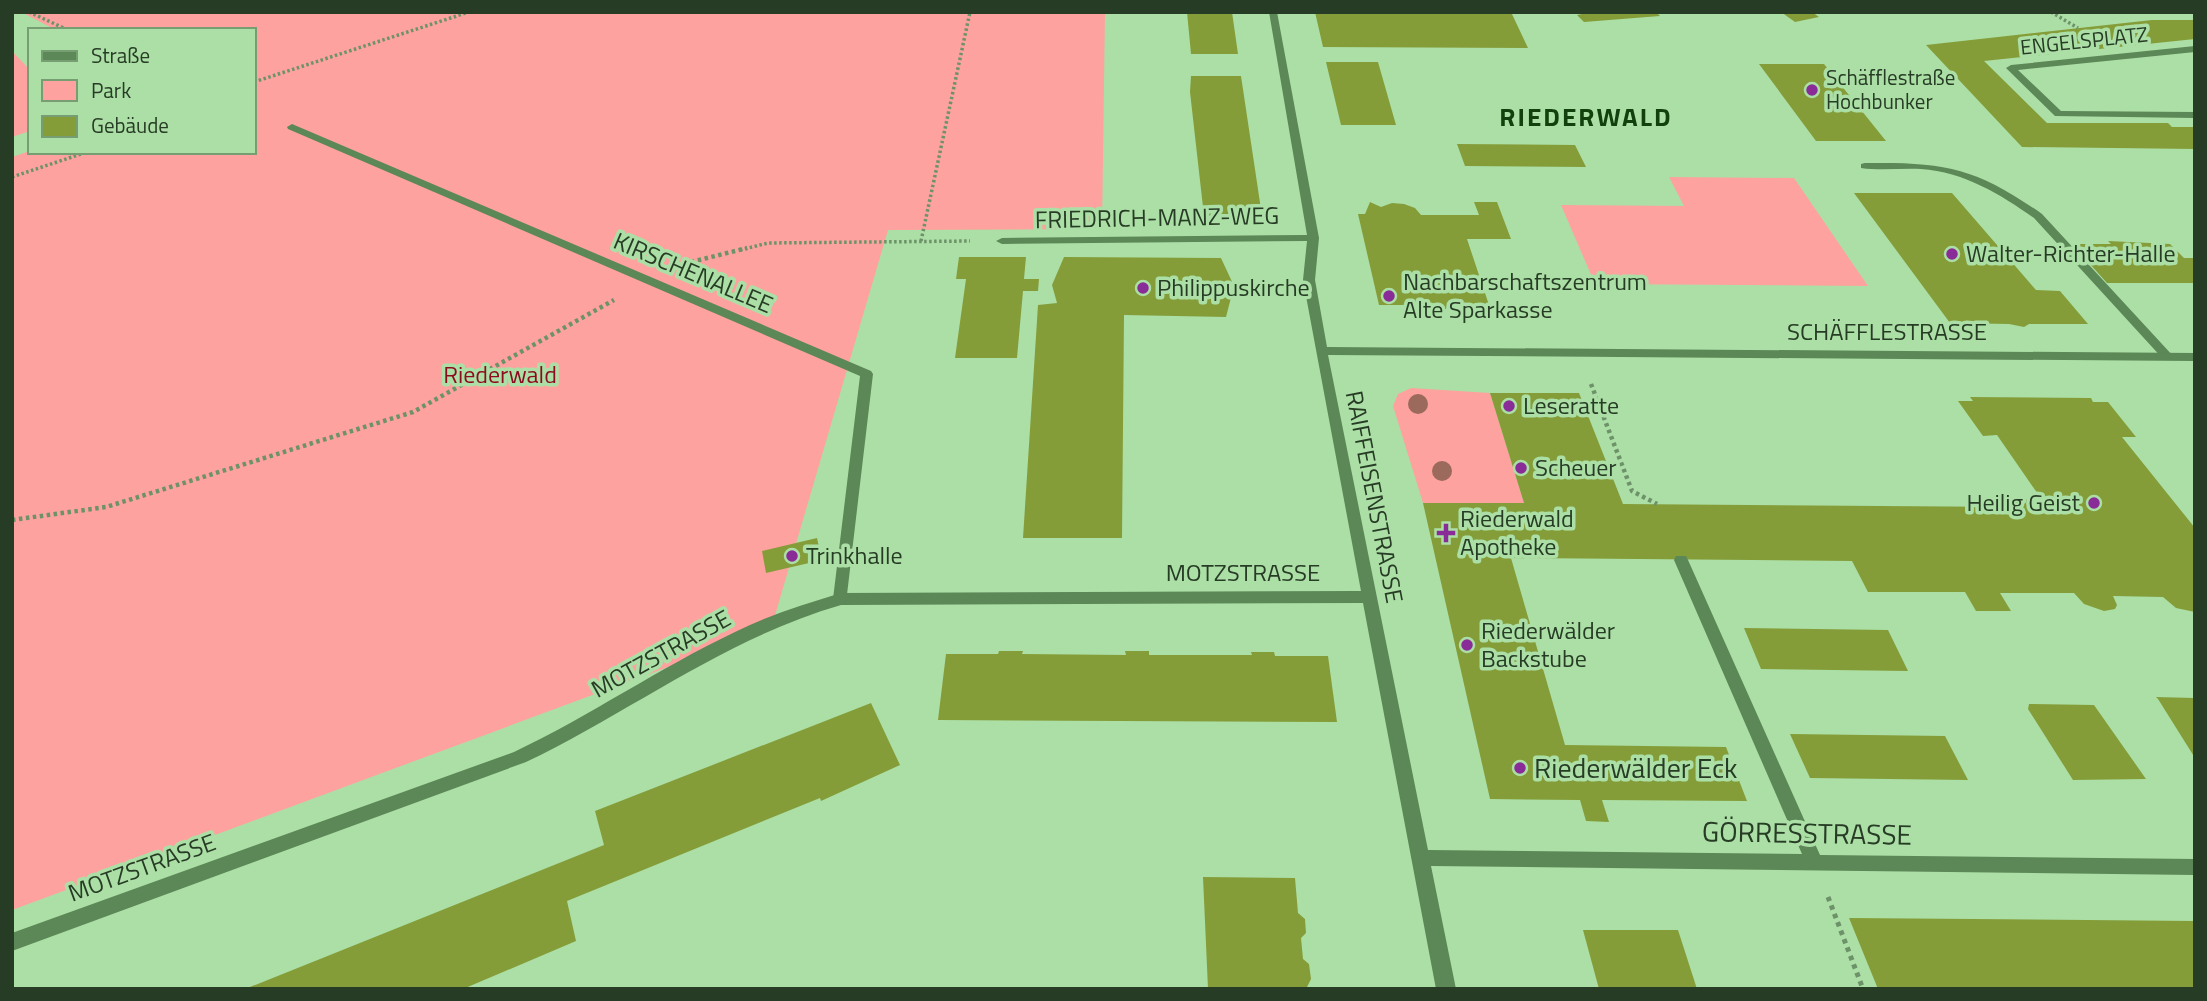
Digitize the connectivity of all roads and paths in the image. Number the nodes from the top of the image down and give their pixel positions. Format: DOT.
graph roads {
  1 [pos="29,12"];
  2 [pos="469,12"];
  3 [pos="970,12"];
  4 [pos="1273,12"];
  5 [pos="2051,12"];
  6 [pos="64,28"];
  7 [pos="2078,28"];
  8 [pos="2195,49"];
  9 [pos="256,81"];
  10 [pos="2195,115"];
  11 [pos="292,127"];
  12 [pos="80,154"];
  13 [pos="1865,166"];
  14 [pos="12,177"];
  15 [pos="1313,238"];
  16 [pos="921,241"];
  17 [pos="1002,241"];
  18 [pos="651,280"];
  19 [pos="1321,351"];
  20 [pos="1579,354"];
  21 [pos="2168,357"];
  22 [pos="2195,357"];
  23 [pos="1657,504"];
  24 [pos="12,520"];
  25 [pos="1681,559"];
  26 [pos="1368,597"];
  27 [pos="841,599"];
  28 [pos="1419,858"];
  29 [pos="1814,861"];
  30 [pos="2195,867"];
  31 [pos="12,942"];
  32 [pos="1446,989"];
  33 [pos="1863,989"];
  1 -- 6 [label="path"];
  2 -- 9 [label="path"];
  3 -- 16 [label="path"];
  4 -- 15 [label="street, RAIFFEISENSTRASSE"];
  5 -- 7 [label="path"];
  8 -- 10 [label="street, ENGELSPLATZ"];
  11 -- 18 [label="street, KIRSCHENALLEE"];
  12 -- 14 [label="path"];
  13 -- 21 [label="street"];
  15 -- 17 [label="street, FRIEDRICH-MANZ-WEG"];
  15 -- 19 [label="street, RAIFFEISENSTRASSE"];
  16 -- 17 [label="path"];
  16 -- 18 [label="path"];
  18 -- 24 [label="path"];
  18 -- 27 [label="street, KIRSCHENALLEE"];
  19 -- 20 [label="street, SCHÄFFLESTRASSE"];
  19 -- 26 [label="street, RAIFFEISENSTRASSE"];
  20 -- 21 [label="street, SCHÄFFLESTRASSE"];
  20 -- 23 [label="path"];
  21 -- 22 [label="street, SCHÄFFLESTRASSE"];
  25 -- 29 [label="street"];
  26 -- 27 [label="street, MOTZSTRASSE"];
  26 -- 28 [label="street, RAIFFEISENSTRASSE"];
  27 -- 31 [label="street, MOTZSTRASSE"];
  28 -- 29 [label="street, GÖRRESSTRASSE"];
  28 -- 32 [label="street, RAIFFEISENSTRASSE"];
  29 -- 30 [label="street, GÖRRESSTRASSE"];
  29 -- 33 [label="path"];
}
